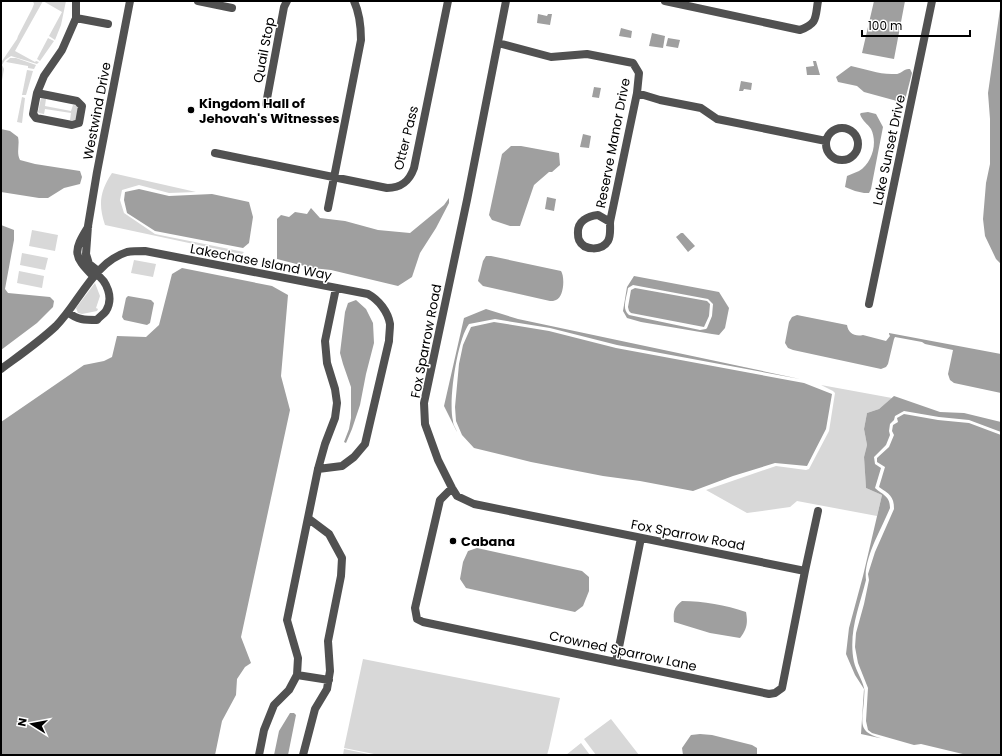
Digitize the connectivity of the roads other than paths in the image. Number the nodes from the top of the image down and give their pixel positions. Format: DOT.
graph roads {
  1 [pos="76,1"];
  2 [pos="130,1"];
  3 [pos="198,1"];
  4 [pos="287,1"];
  5 [pos="354,1"];
  6 [pos="448,1"];
  7 [pos="506,1"];
  8 [pos="665,1"];
  9 [pos="818,1"];
  10 [pos="932,1"];
  11 [pos="232,8"];
  12 [pos="76,18"];
  13 [pos="108,24"];
  14 [pos="498,43"];
  15 [pos="37,93"];
  16 [pos="637,93"];
  17 [pos="266,104"];
  18 [pos="826,141"];
  19 [pos="215,153"];
  20 [pos="334,176"];
  21 [pos="328,208"];
  22 [pos="610,222"];
  23 [pos="95,274"];
  24 [pos="336,288"];
  25 [pos="869,304"];
  26 [pos="68,312"];
  27 [pos="1,369"];
  28 [pos="318,469"];
  29 [pos="452,488"];
  30 [pos="818,511"];
  31 [pos="309,519"];
  32 [pos="641,538"];
  33 [pos="804,571"];
  34 [pos="616,662"];
  35 [pos="297,674"];
  36 [pos="329,680"];
  37 [pos="259,755"];
  38 [pos="303,755"];
  1 -- 12 [label="street"];
  2 -- 23 [label="street, Westwind Drive"];
  3 -- 11 [label="street"];
  4 -- 17 [label="street, Quail Stop"];
  5 -- 20 [label="street"];
  6 -- 20 [label="street, Otter Pass"];
  7 -- 14 [label="street, Fox Sparrow Road"];
  8 -- 9 [label="street"];
  10 -- 25 [label="street, Lake Sunset Drive"];
  12 -- 13 [label="street"];
  12 -- 15 [label="street"];
  14 -- 16 [label="street, Reserve Manor Drive"];
  14 -- 29 [label="street, Fox Sparrow Road"];
  15 -- 15 [label="street"];
  16 -- 18 [label="street"];
  16 -- 22 [label="street, Reserve Manor Drive"];
  18 -- 18 [label="street"];
  19 -- 20 [label="street, Otter Pass"];
  20 -- 21 [label="street"];
  22 -- 22 [label="street, Reserve Manor Drive"];
  23 -- 24 [label="street, Lakechase Island Way"];
  23 -- 26 [label="street, Lakechase Island Way"];
  23 -- 26 [label="street"];
  24 -- 28 [label="street, Lakechase Island Way"];
  24 -- 28 [label="street"];
  26 -- 27 [label="street, Lakechase Island Way"];
  28 -- 31 [label="street, Lakechase Island Way"];
  29 -- 32 [label="street, Fox Sparrow Road"];
  29 -- 34 [label="street, Crowned Sparrow Lane"];
  30 -- 33 [label="street, Crowned Sparrow Lane"];
  31 -- 35 [label="street, Lakechase Island Way"];
  31 -- 36 [label="street"];
  32 -- 33 [label="street, Fox Sparrow Road"];
  32 -- 34 [label="street"];
  33 -- 34 [label="street, Crowned Sparrow Lane"];
  35 -- 36 [label="street"];
  35 -- 37 [label="street, Lakechase Island Way"];
  36 -- 38 [label="street"];
}
